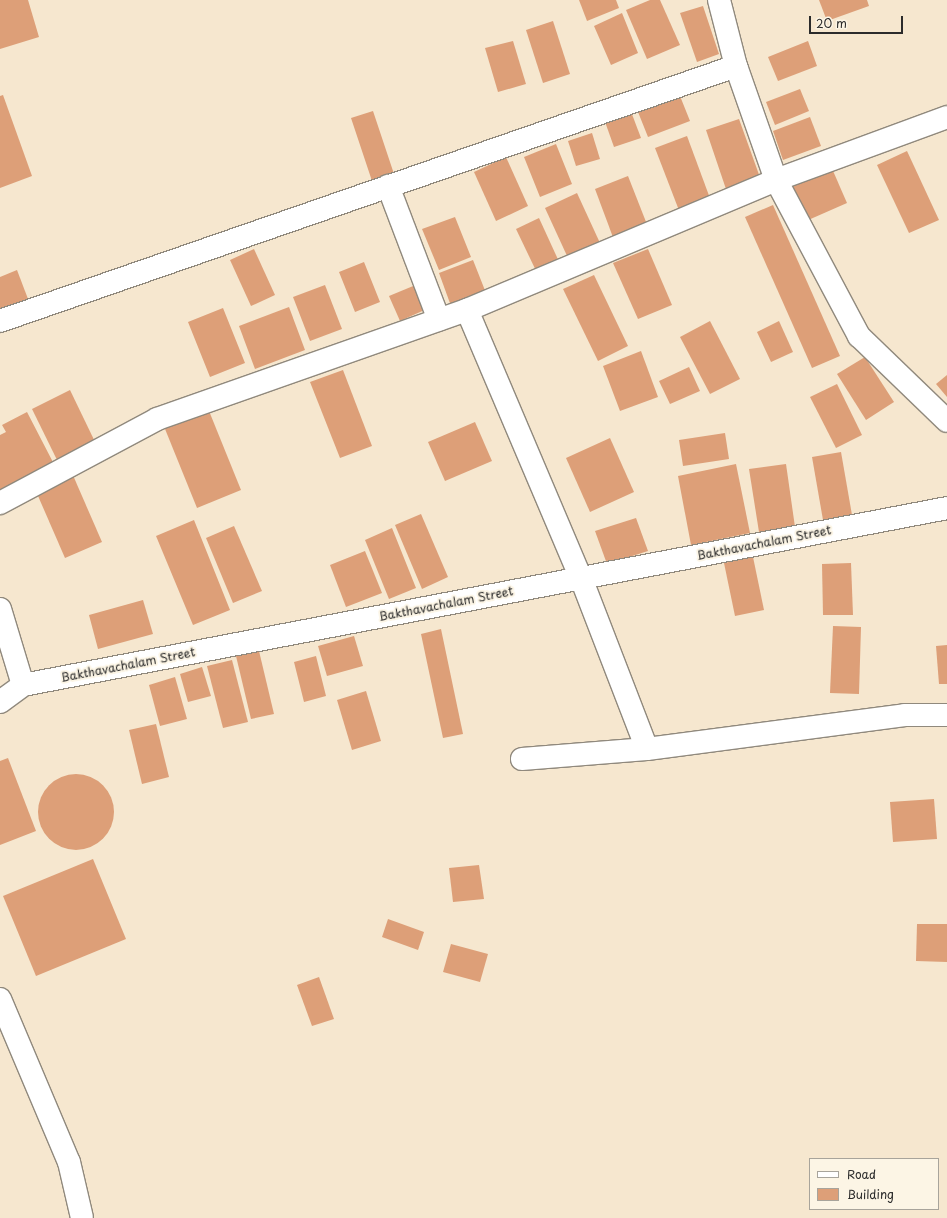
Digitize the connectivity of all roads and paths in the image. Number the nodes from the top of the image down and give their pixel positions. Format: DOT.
graph roads {
  1 [pos="719,0"];
  2 [pos="736,66"];
  3 [pos="947,117"];
  4 [pos="776,180"];
  5 [pos="388,186"];
  6 [pos="467,310"];
  7 [pos="439,320"];
  8 [pos="0,321"];
  9 [pos="947,421"];
  10 [pos="0,503"];
  11 [pos="947,508"];
  12 [pos="581,578"];
  13 [pos="0,609"];
  14 [pos="23,686"];
  15 [pos="0,702"];
  16 [pos="947,715"];
  17 [pos="647,749"];
  18 [pos="522,758"];
  19 [pos="0,999"];
  20 [pos="82,1218"];
  1 -- 2 [label="street"];
  2 -- 4 [label="street"];
  2 -- 5 [label="street"];
  3 -- 4 [label="street"];
  4 -- 6 [label="street"];
  4 -- 9 [label="street"];
  5 -- 7 [label="street"];
  5 -- 8 [label="street"];
  6 -- 7 [label="street"];
  6 -- 12 [label="street"];
  7 -- 10 [label="street"];
  11 -- 12 [label="street, Bakthavachalam Street"];
  12 -- 14 [label="street, Bakthavachalam Street"];
  12 -- 17 [label="street"];
  13 -- 14 [label="street"];
  14 -- 15 [label="street"];
  16 -- 17 [label="street"];
  17 -- 18 [label="street"];
  19 -- 20 [label="street"];
}
